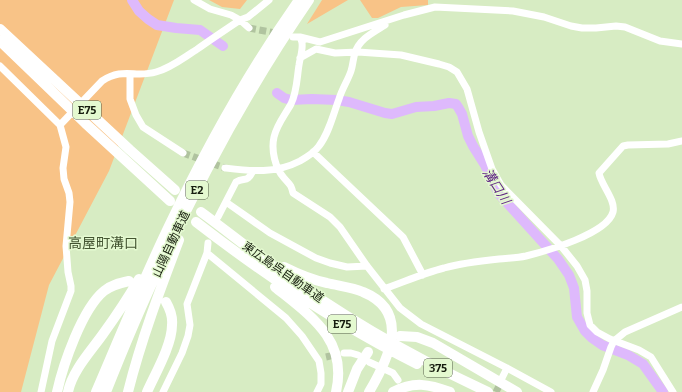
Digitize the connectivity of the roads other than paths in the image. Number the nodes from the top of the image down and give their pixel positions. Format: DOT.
graph roads {
  1 [pos="194,0"];
  2 [pos="269,0"];
  3 [pos="299,0"];
  4 [pos="309,0"];
  5 [pos="435,4"];
  6 [pos="398,18"];
  7 [pos="240,20"];
  8 [pos="249,28"];
  9 [pos="0,29"];
  10 [pos="0,41"];
  11 [pos="682,44"];
  12 [pos="355,52"];
  13 [pos="300,58"];
  14 [pos="0,66"];
  15 [pos="130,74"];
  16 [pos="60,125"];
  17 [pos="682,141"];
  18 [pos="313,152"];
  19 [pos="183,153"];
  20 [pos="214,157"];
  21 [pos="225,168"];
  22 [pos="279,169"];
  23 [pos="253,171"];
  24 [pos="175,190"];
  25 [pos="170,201"];
  26 [pos="226,202"];
  27 [pos="201,212"];
  28 [pos="218,217"];
  29 [pos="196,222"];
  30 [pos="228,232"];
  31 [pos="222,242"];
  32 [pos="208,243"];
  33 [pos="161,244"];
  34 [pos="561,246"];
  35 [pos="207,253"];
  36 [pos="367,266"];
  37 [pos="422,275"];
  38 [pos="129,281"];
  39 [pos="384,289"];
  40 [pos="166,302"];
  41 [pos="682,307"];
  42 [pos="400,336"];
  43 [pos="614,341"];
  44 [pos="387,344"];
  45 [pos="344,353"];
  46 [pos="358,355"];
  47 [pos="369,357"];
  48 [pos="507,368"];
  49 [pos="502,378"];
  50 [pos="398,380"];
  51 [pos="371,389"];
  52 [pos="41,392"];
  53 [pos="58,392"];
  54 [pos="68,392"];
  55 [pos="96,392"];
  56 [pos="106,392"];
  57 [pos="128,392"];
  58 [pos="147,392"];
  59 [pos="163,392"];
  60 [pos="317,392"];
  61 [pos="336,392"];
  62 [pos="348,392"];
  63 [pos="393,392"];
  64 [pos="450,392"];
  65 [pos="475,392"];
  66 [pos="488,392"];
  67 [pos="516,392"];
  68 [pos="551,392"];
  69 [pos="593,392"];
  70 [pos="673,392"];
  1 -- 7 [label="street"];
  2 -- 7 [label="street"];
  3 -- 33 [label="highway, 山陽自動車道 / E2"];
  4 -- 20 [label="highway, 山陽自動車道 / E2"];
  5 -- 6 [label="street"];
  5 -- 11 [label="street"];
  6 -- 12 [label="street"];
  6 -- 13 [label="street"];
  7 -- 8 [label="street"];
  7 -- 15 [label="street"];
  9 -- 24 [label="highway, E75"];
  10 -- 25 [label="highway, E75"];
  12 -- 13 [label="street"];
  12 -- 18 [label="street"];
  12 -- 34 [label="street"];
  13 -- 22 [label="street"];
  14 -- 16 [label="street"];
  15 -- 16 [label="street"];
  15 -- 19 [label="street"];
  16 -- 52 [label="street"];
  17 -- 34 [label="street"];
  18 -- 22 [label="street"];
  18 -- 37 [label="street"];
  20 -- 56 [label="highway, 山陽自動車道 / E2"];
  20 -- 57 [label="highway"];
  21 -- 23 [label="street"];
  22 -- 23 [label="street"];
  22 -- 36 [label="street"];
  23 -- 26 [label="street"];
  26 -- 28 [label="street"];
  26 -- 36 [label="street"];
  27 -- 30 [label="highway, 東広島呉自動車道 / E75"];
  29 -- 31 [label="highway, 東広島呉自動車道 / E75"];
  30 -- 44 [label="highway, 東広島呉自動車道 / E75"];
  30 -- 51 [label="highway"];
  31 -- 44 [label="highway, 東広島呉自動車道 / E75"];
  31 -- 61 [label="highway"];
  32 -- 35 [label="street"];
  33 -- 54 [label="highway"];
  33 -- 55 [label="highway, 山陽自動車道 / E2"];
  34 -- 37 [label="street"];
  34 -- 43 [label="street"];
  35 -- 59 [label="street"];
  35 -- 60 [label="street"];
  36 -- 39 [label="street"];
  37 -- 39 [label="street"];
  38 -- 53 [label="highway"];
  39 -- 48 [label="street"];
  40 -- 58 [label="highway"];
  41 -- 43 [label="street"];
  42 -- 67 [label="highway"];
  43 -- 69 [label="street"];
  43 -- 70 [label="street"];
  44 -- 65 [label="highway, 375"];
  44 -- 66 [label="highway, 375"];
  45 -- 46 [label="street"];
  47 -- 50 [label="street"];
  47 -- 62 [label="highway"];
  48 -- 49 [label="street"];
  48 -- 68 [label="street"];
  63 -- 64 [label="highway"];
}
